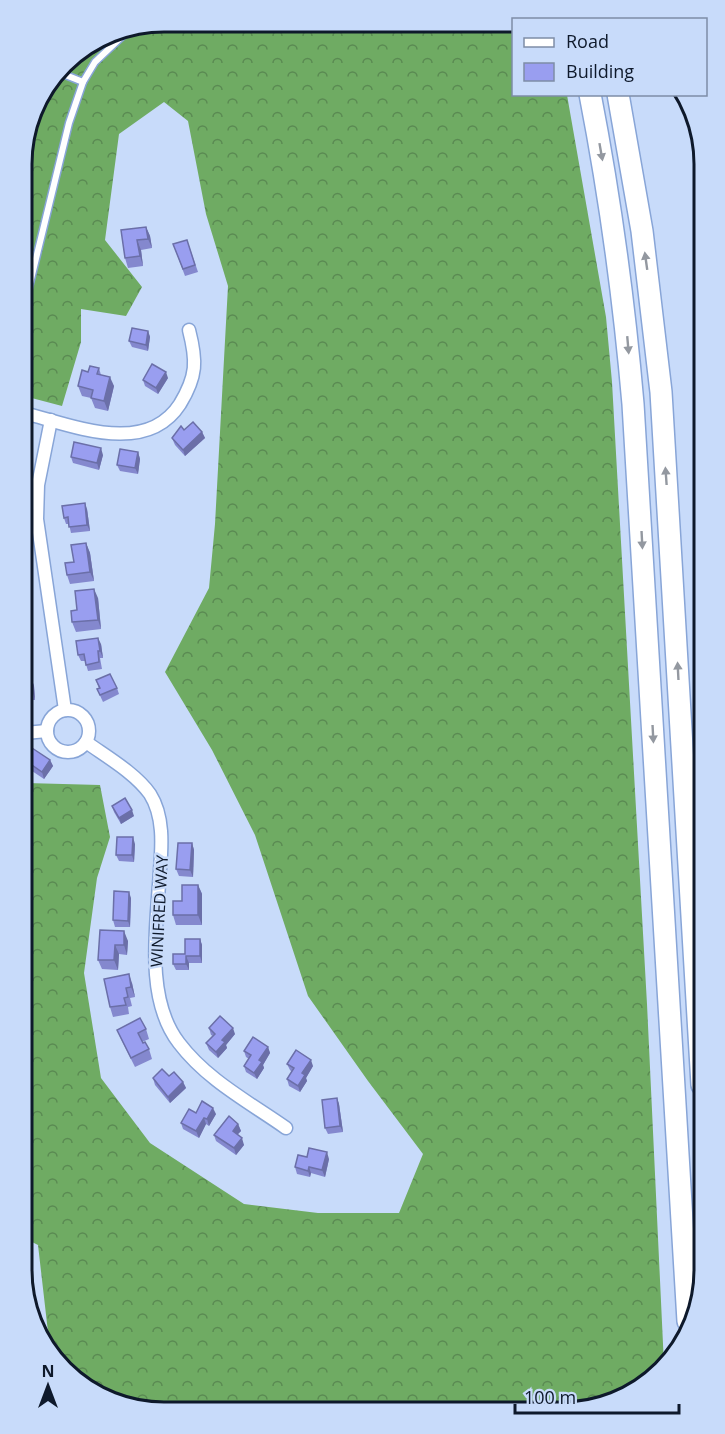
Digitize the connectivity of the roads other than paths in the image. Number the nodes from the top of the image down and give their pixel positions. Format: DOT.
graph roads {
  1 [pos="117,40"];
  2 [pos="66,75"];
  3 [pos="83,82"];
  4 [pos="590,96"];
  5 [pos="618,96"];
  6 [pos="32,275"];
  7 [pos="189,330"];
  8 [pos="32,415"];
  9 [pos="51,420"];
  10 [pos="65,710"];
  11 [pos="47,731"];
  12 [pos="32,732"];
  13 [pos="86,742"];
  14 [pos="693,938"];
  15 [pos="286,1128"];
  16 [pos="687,1309"];
  1 -- 3 [label="lane"];
  2 -- 3 [label="lane"];
  3 -- 6 [label="lane"];
  4 -- 16 [label="highway, one-way"];
  14 -- 5 [label="highway, one-way"];
  7 -- 9 [label="street"];
  8 -- 9 [label="street"];
  9 -- 10 [label="street"];
  10 -- 11 [label="street"];
  10 -- 13 [label="street"];
  11 -- 12 [label="street"];
  11 -- 13 [label="street"];
  13 -- 15 [label="street, WINIFRED WAY"];
}
